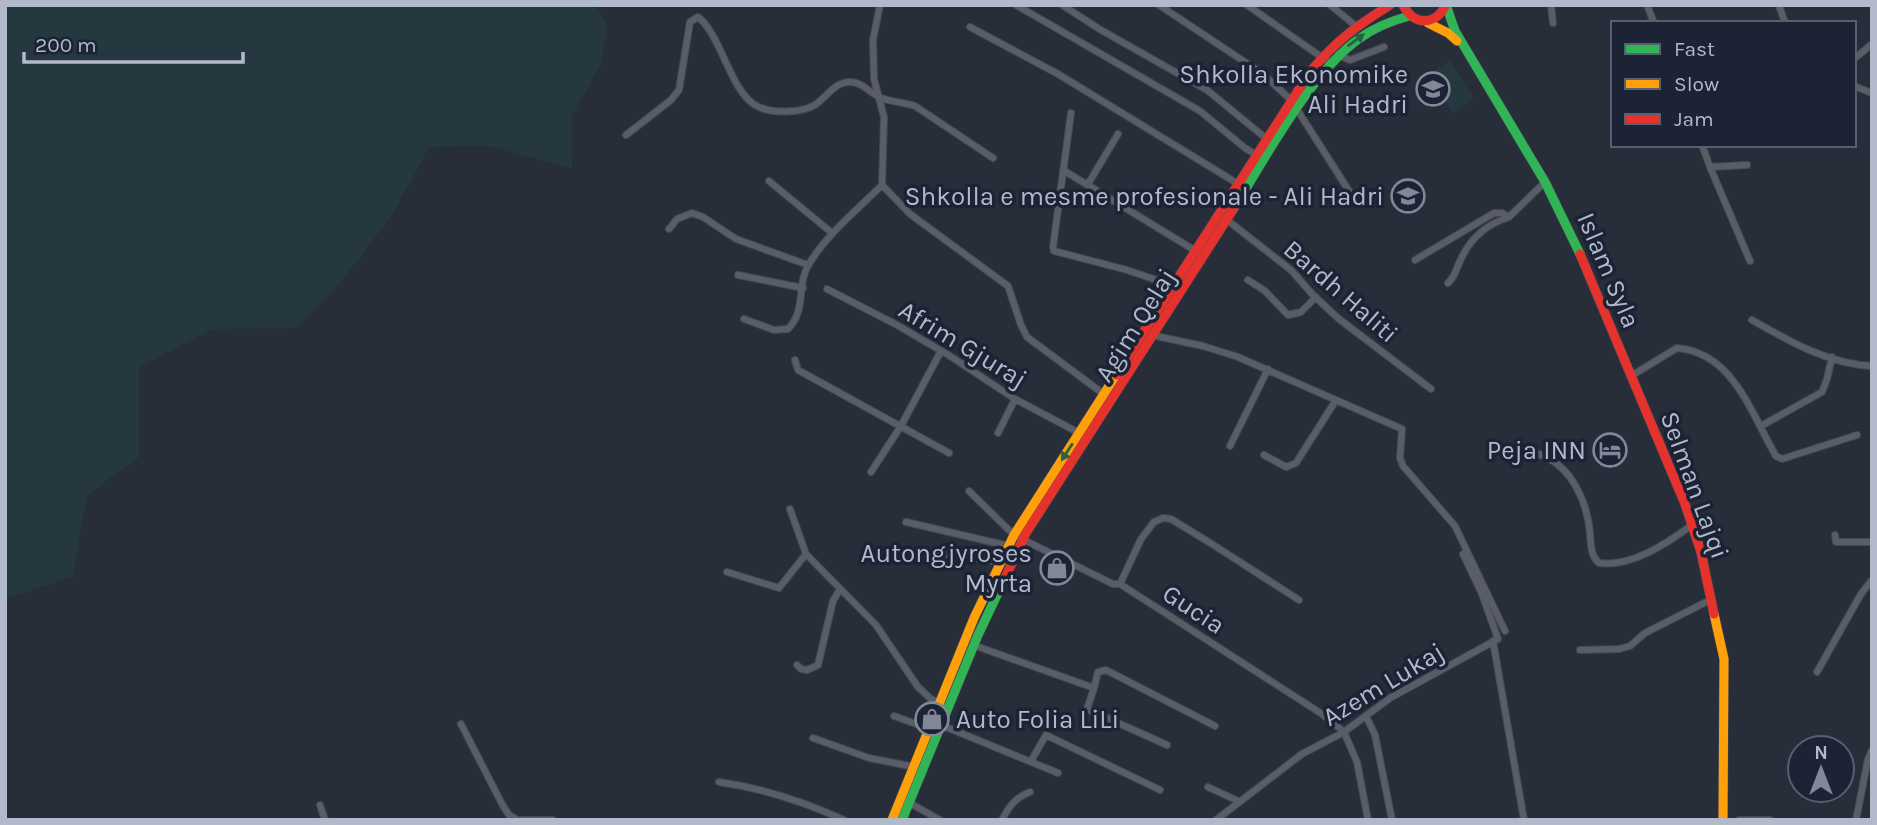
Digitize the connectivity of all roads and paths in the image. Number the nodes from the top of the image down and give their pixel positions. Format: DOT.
graph roads {
  1 [pos="880,5"];
  2 [pos="1016,5"];
  3 [pos="1062,5"];
  4 [pos="1159,5"];
  5 [pos="1247,5"];
  6 [pos="1330,5"];
  7 [pos="1390,5"];
  8 [pos="1403,5"];
  9 [pos="1446,5"];
  10 [pos="1551,5"];
  11 [pos="1409,16"];
  12 [pos="1426,22"];
  13 [pos="1553,23"];
  14 [pos="1356,26"];
  15 [pos="970,27"];
  16 [pos="1872,44"];
  17 [pos="1384,47"];
  18 [pos="1465,48"];
  19 [pos="1338,55"];
  20 [pos="1321,57"];
  21 [pos="1856,57"];
  22 [pos="1330,63"];
  23 [pos="881,98"];
  24 [pos="1291,100"];
  25 [pos="1298,108"];
  26 [pos="1071,113"];
  27 [pos="1118,134"];
  28 [pos="626,135"];
  29 [pos="1270,142"];
  30 [pos="1703,147"];
  31 [pos="1261,157"];
  32 [pos="993,158"];
  33 [pos="1747,165"];
  34 [pos="1710,167"];
  35 [pos="1063,170"];
  36 [pos="769,181"];
  37 [pos="1545,182"];
  38 [pos="1088,184"];
  39 [pos="882,185"];
  40 [pos="1243,186"];
  41 [pos="1349,191"];
  42 [pos="1509,217"];
  43 [pos="1227,220"];
  44 [pos="669,229"];
  45 [pos="832,233"];
  46 [pos="1200,253"];
  47 [pos="1415,260"];
  48 [pos="1750,261"];
  49 [pos="808,265"];
  50 [pos="738,275"];
  51 [pos="1248,280"];
  52 [pos="1448,283"];
  53 [pos="1174,286"];
  54 [pos="803,288"];
  55 [pos="827,289"];
  56 [pos="1316,297"];
  57 [pos="744,319"];
  58 [pos="1752,320"];
  59 [pos="1149,335"];
  60 [pos="941,351"];
  61 [pos="1832,357"];
  62 [pos="795,360"];
  63 [pos="1872,366"];
  64 [pos="1268,369"];
  65 [pos="1631,376"];
  66 [pos="1431,389"];
  67 [pos="1108,397"];
  68 [pos="1015,399"];
  69 [pos="1336,400"];
  70 [pos="901,426"];
  71 [pos="1761,426"];
  72 [pos="998,433"];
  73 [pos="1084,435"];
  74 [pos="1857,435"];
  75 [pos="1230,446"];
  76 [pos="1533,452"];
  77 [pos="949,453"];
  78 [pos="1264,455"];
  79 [pos="871,472"];
  80 [pos="969,491"];
  81 [pos="790,509"];
  82 [pos="906,522"];
  83 [pos="1692,525"];
  84 [pos="1835,535"];
  85 [pos="1018,537"];
  86 [pos="1872,542"];
  87 [pos="1009,547"];
  88 [pos="918,551"];
  89 [pos="806,554"];
  90 [pos="1463,554"];
  91 [pos="1006,563"];
  92 [pos="727,572"];
  93 [pos="1872,580"];
  94 [pos="1120,584"];
  95 [pos="840,589"];
  96 [pos="1712,599"];
  97 [pos="1299,600"];
  98 [pos="1505,631"];
  99 [pos="1493,641"];
  100 [pos="970,643"];
  101 [pos="1580,650"];
  102 [pos="797,665"];
  103 [pos="1817,673"];
  104 [pos="1094,688"];
  105 [pos="944,706"];
  106 [pos="894,716"];
  107 [pos="1366,716"];
  108 [pos="461,724"];
  109 [pos="941,725"];
  110 [pos="1215,726"];
  111 [pos="930,729"];
  112 [pos="1344,732"];
  113 [pos="813,738"];
  114 [pos="1167,744"];
  115 [pos="1872,750"];
  116 [pos="1031,761"];
  117 [pos="918,768"];
  118 [pos="1058,773"];
  119 [pos="719,782"];
  120 [pos="1208,787"];
  121 [pos="1160,790"];
  122 [pos="1030,792"];
  123 [pos="905,801"];
  124 [pos="1238,801"];
  125 [pos="320,805"];
  126 [pos="325,820"];
  127 [pos="520,820"];
  128 [pos="554,820"];
  129 [pos="844,820"];
  130 [pos="892,820"];
  131 [pos="902,820"];
  132 [pos="940,820"];
  133 [pos="1002,820"];
  134 [pos="1216,820"];
  135 [pos="1368,820"];
  136 [pos="1392,820"];
  137 [pos="1524,820"];
  138 [pos="1723,820"];
  139 [pos="1740,820"];
  140 [pos="1770,820"];
  141 [pos="1856,820"];
  1 -- 23 [label="street"];
  2 -- 31 [label="street"];
  3 -- 29 [label="street"];
  4 -- 24 [label="street"];
  5 -- 20 [label="street"];
  6 -- 14 [label="street"];
  7 -- 14 [label="main road, Agim Qelaj"];
  8 -- 11 [label="main road"];
  9 -- 12 [label="main road"];
  9 -- 18 [label="main road, Islam Syla"];
  10 -- 13 [label="street"];
  11 -- 12 [label="main road, Islam Syla"];
  19 -- 11 [label="main road, Agim Qelaj, one-way"];
  12 -- 18 [label="main road, Islam Syla"];
  14 -- 20 [label="main road, Agim Qelaj"];
  15 -- 40 [label="street"];
  16 -- 21 [label="street"];
  17 -- 19 [label="street"];
  18 -- 37 [label="main road, Islam Syla"];
  19 -- 22 [label="main road, Agim Qelaj"];
  20 -- 22 [label="street"];
  20 -- 24 [label="main road, Agim Qelaj"];
  22 -- 25 [label="main road, Agim Qelaj"];
  23 -- 28 [label="street"];
  23 -- 32 [label="street"];
  23 -- 39 [label="street"];
  24 -- 25 [label="street"];
  24 -- 29 [label="main road, Agim Qelaj"];
  25 -- 29 [label="main road, Agim Qelaj"];
  25 -- 41 [label="street"];
  26 -- 35 [label="street, Agim Qelaj"];
  27 -- 38 [label="street"];
  29 -- 31 [label="main road, Agim Qelaj"];
  30 -- 34 [label="street"];
  31 -- 40 [label="main road, Agim Qelaj"];
  33 -- 34 [label="street"];
  34 -- 48 [label="street"];
  35 -- 38 [label="street"];
  35 -- 53 [label="street, Agim Qelaj"];
  36 -- 45 [label="street"];
  37 -- 42 [label="street"];
  37 -- 65 [label="main road, Islam Syla"];
  38 -- 46 [label="street"];
  39 -- 45 [label="street"];
  39 -- 67 [label="street"];
  40 -- 43 [label="main road, Agim Qelaj"];
  40 -- 46 [label="main road, Agim Qelaj"];
  42 -- 47 [label="street"];
  42 -- 52 [label="street"];
  43 -- 46 [label="main road, Agim Qelaj"];
  43 -- 56 [label="street, Bardh Haliti"];
  44 -- 49 [label="street"];
  45 -- 49 [label="street"];
  46 -- 53 [label="main road, Agim Qelaj"];
  46 -- 59 [label="main road, Agim Qelaj"];
  49 -- 54 [label="street"];
  50 -- 54 [label="street"];
  51 -- 56 [label="street"];
  53 -- 59 [label="main road, Agim Qelaj"];
  54 -- 57 [label="street"];
  55 -- 60 [label="street, Afrim Gjuraj"];
  56 -- 66 [label="street, Bardh Haliti"];
  58 -- 61 [label="street"];
  59 -- 64 [label="street"];
  59 -- 67 [label="main road, Agim Qelaj"];
  60 -- 68 [label="street, Afrim Gjuraj"];
  60 -- 70 [label="street"];
  61 -- 63 [label="street"];
  61 -- 71 [label="street"];
  62 -- 70 [label="street"];
  64 -- 69 [label="street"];
  64 -- 75 [label="street"];
  65 -- 71 [label="street"];
  65 -- 83 [label="main road, Selman Lajqi"];
  67 -- 73 [label="main road, Agim Qelaj"];
  68 -- 72 [label="street"];
  68 -- 73 [label="street, Afrim Gjuraj"];
  69 -- 78 [label="street"];
  69 -- 98 [label="street"];
  70 -- 77 [label="street"];
  70 -- 79 [label="street"];
  71 -- 74 [label="street"];
  73 -- 85 [label="main road, Agim Qelaj"];
  76 -- 83 [label="street"];
  80 -- 85 [label="street"];
  81 -- 89 [label="street"];
  82 -- 87 [label="street"];
  83 -- 96 [label="main road, Selman Lajqi"];
  84 -- 86 [label="street"];
  85 -- 87 [label="main road, Agim Qelaj"];
  85 -- 91 [label="main road, Agim Qelaj"];
  85 -- 94 [label="street, Gucia"];
  87 -- 91 [label="main road, Agim Qelaj"];
  88 -- 91 [label="street"];
  89 -- 92 [label="street"];
  89 -- 95 [label="street"];
  90 -- 99 [label="street"];
  91 -- 100 [label="main road, Agim Qelaj"];
  93 -- 103 [label="street"];
  94 -- 97 [label="street"];
  94 -- 112 [label="street, Gucia"];
  95 -- 102 [label="street"];
  95 -- 105 [label="street"];
  96 -- 101 [label="street"];
  96 -- 138 [label="main road, Selman Lajqi"];
  99 -- 107 [label="street, Azem Lukaj"];
  99 -- 137 [label="street"];
  100 -- 104 [label="street"];
  100 -- 105 [label="main road, Agim Qelaj"];
  104 -- 110 [label="street"];
  104 -- 114 [label="street"];
  105 -- 109 [label="main road, Agim Qelaj"];
  105 -- 111 [label="main road, Agim Qelaj"];
  106 -- 111 [label="street"];
  107 -- 112 [label="street, Azem Lukaj"];
  107 -- 136 [label="street"];
  108 -- 127 [label="street"];
  109 -- 116 [label="street"];
  109 -- 117 [label="main road, Agim Qelaj"];
  111 -- 117 [label="main road, Agim Qelaj"];
  112 -- 124 [label="street, Azem Lukaj"];
  112 -- 135 [label="street"];
  113 -- 117 [label="street"];
  115 -- 141 [label="street"];
  116 -- 118 [label="street"];
  116 -- 121 [label="street"];
  117 -- 123 [label="main road, Agim Qelaj"];
  119 -- 129 [label="street"];
  120 -- 124 [label="street"];
  122 -- 133 [label="street"];
  123 -- 130 [label="main road, Agim Qelaj"];
  123 -- 131 [label="main road, Agim Qelaj"];
  123 -- 132 [label="street"];
  124 -- 134 [label="street, Azem Lukaj"];
  125 -- 126 [label="street"];
  127 -- 128 [label="street"];
  139 -- 140 [label="street"];
}
